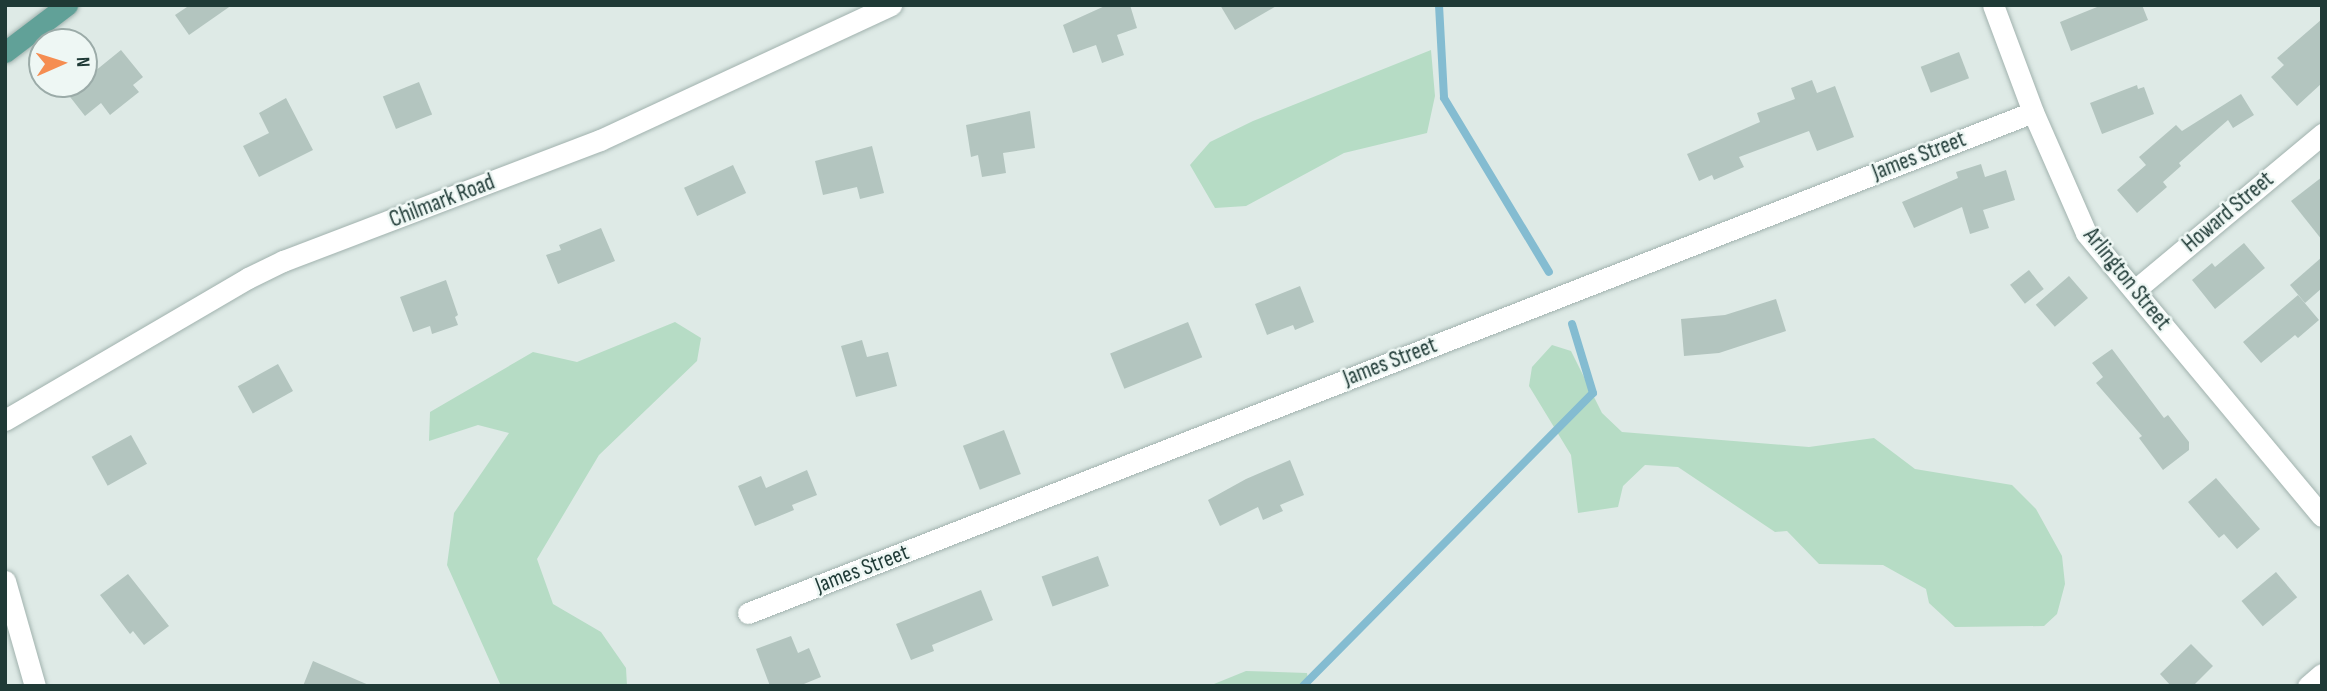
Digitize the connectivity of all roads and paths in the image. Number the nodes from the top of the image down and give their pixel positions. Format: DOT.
graph roads {
  1 [pos="67,5"];
  2 [pos="891,5"];
  3 [pos="1993,5"];
  4 [pos="5,52"];
  5 [pos="2032,112"];
  6 [pos="2322,134"];
  7 [pos="2135,290"];
  8 [pos="5,419"];
  9 [pos="2322,516"];
  10 [pos="5,581"];
  11 [pos="748,613"];
  12 [pos="2322,674"];
  13 [pos="35,686"];
  14 [pos="2308,686"];
  1 -- 4 [label="main road"];
  2 -- 8 [label="street, Chilmark Road"];
  3 -- 5 [label="street, Arlington Street"];
  5 -- 7 [label="street, Arlington Street"];
  5 -- 11 [label="street, James Street"];
  6 -- 7 [label="street, Howard Street"];
  7 -- 9 [label="street, Arlington Street"];
  10 -- 13 [label="street"];
  12 -- 14 [label="street"];
}
